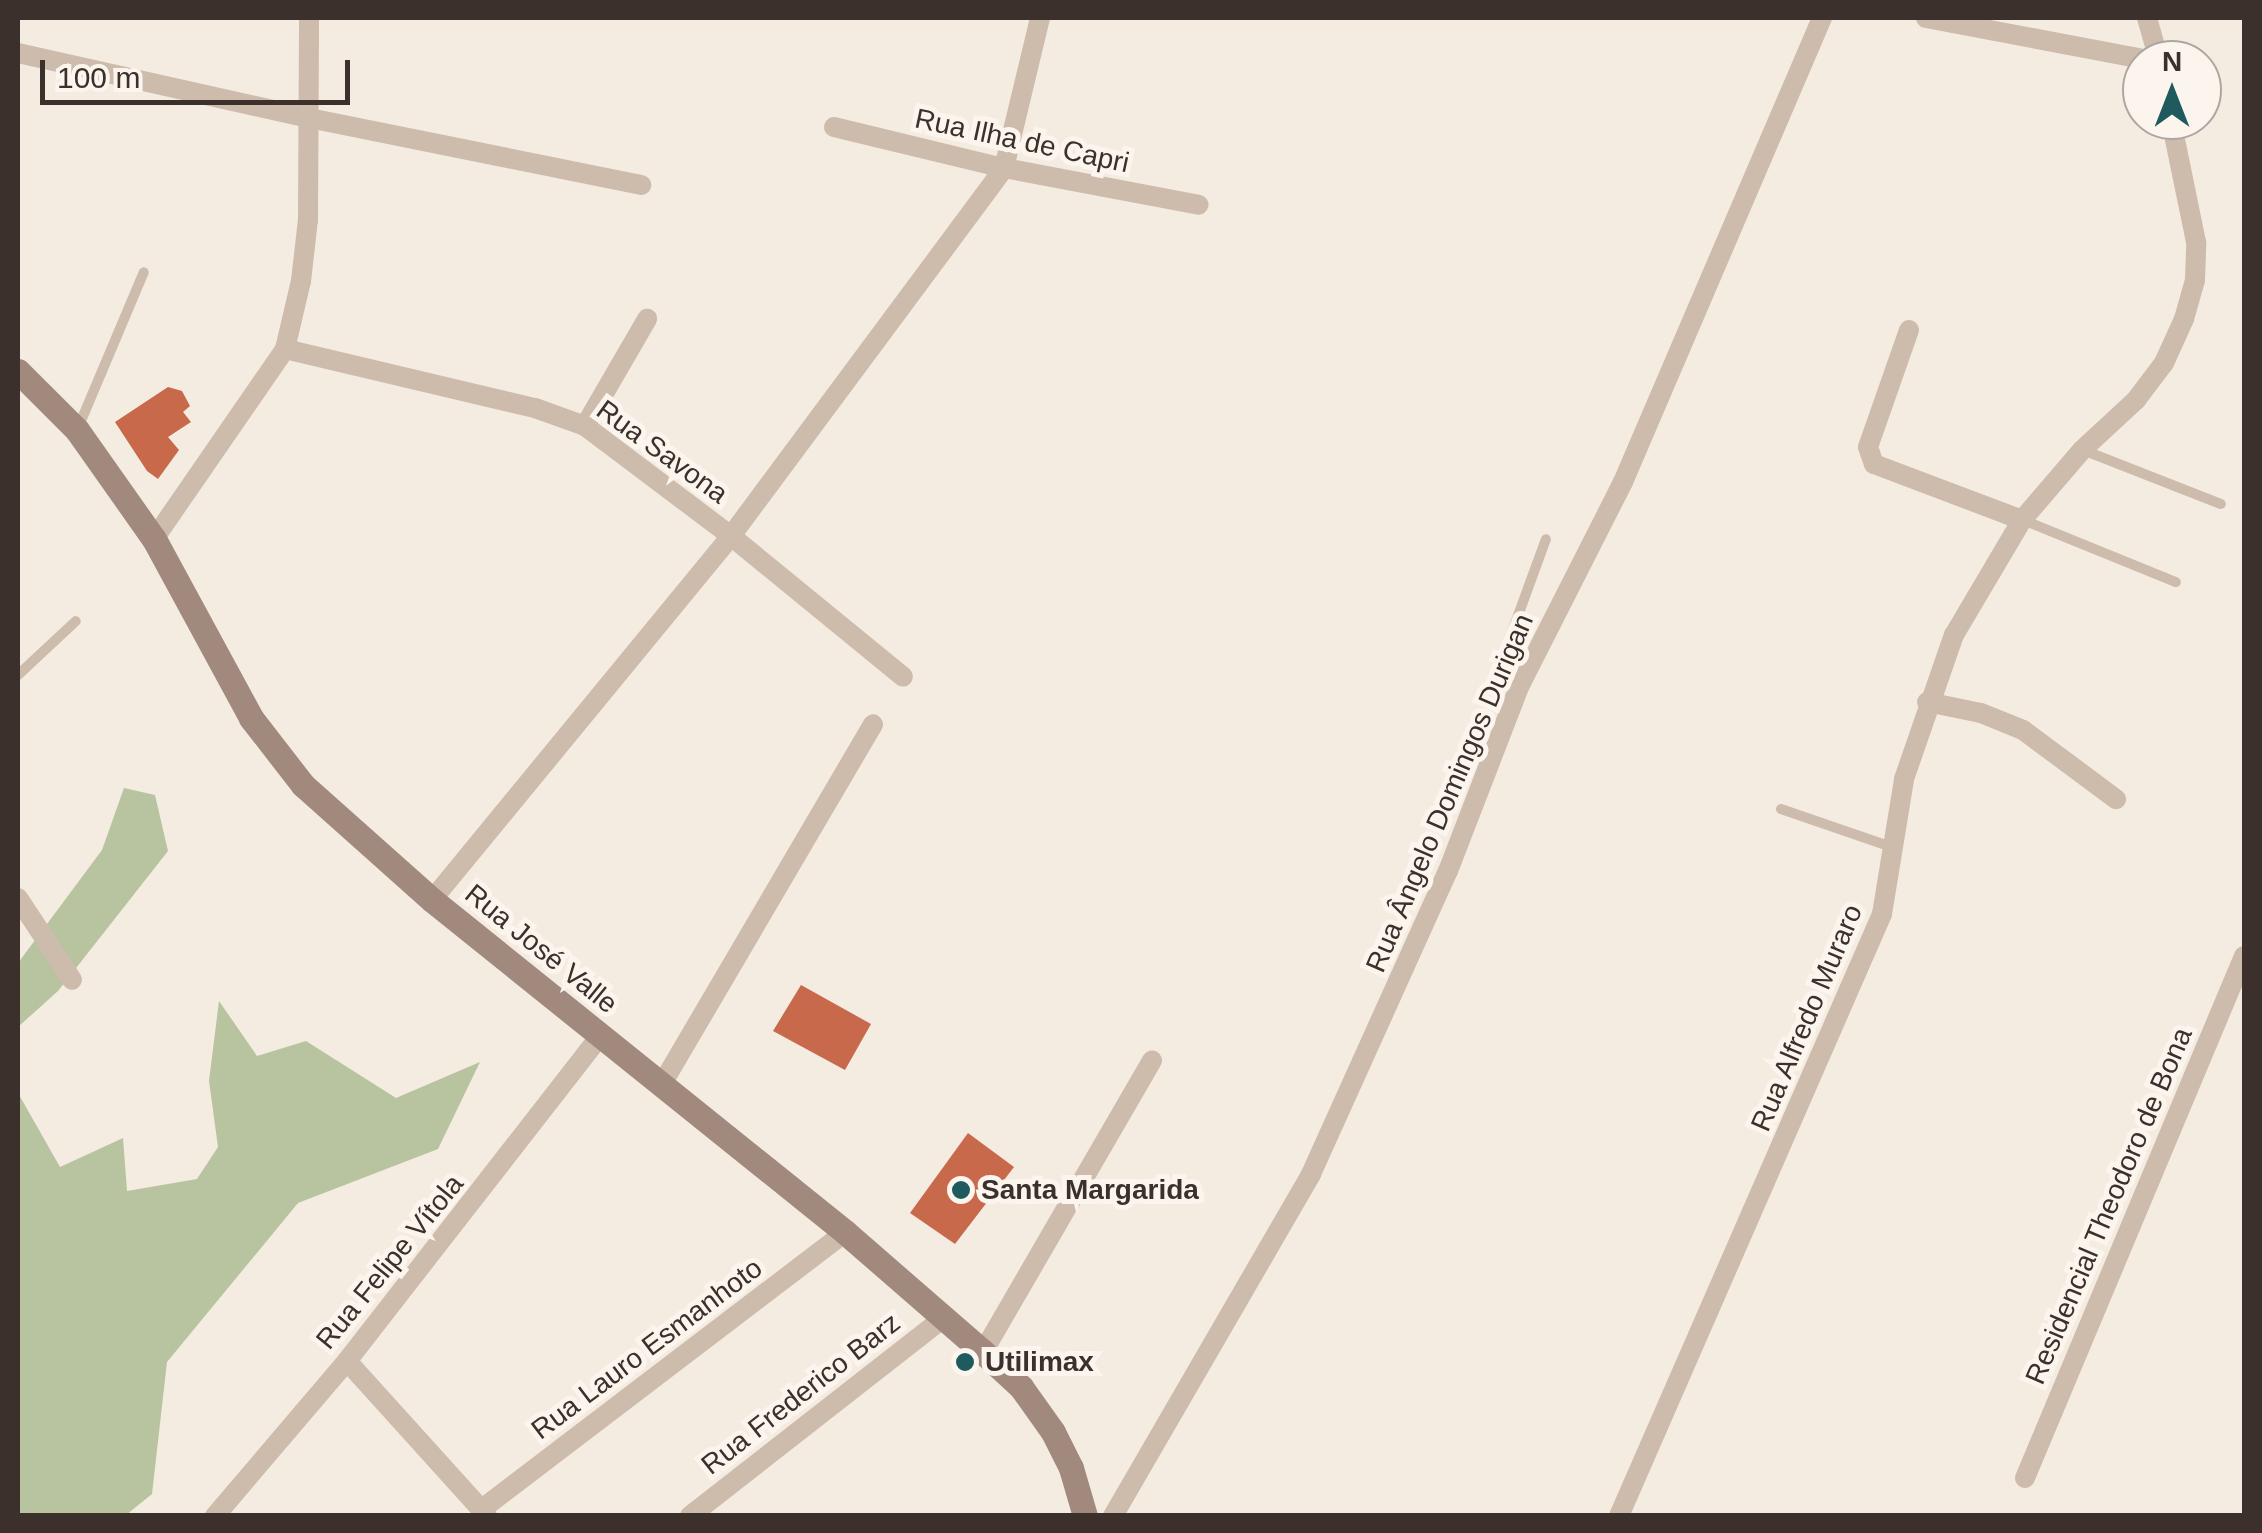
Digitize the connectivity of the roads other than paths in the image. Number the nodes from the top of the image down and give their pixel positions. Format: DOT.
graph roads {
  1 [pos="309,18"];
  2 [pos="1040,18"];
  3 [pos="1822,18"];
  4 [pos="1926,18"];
  5 [pos="18,53"];
  6 [pos="2122,55"];
  7 [pos="309,118"];
  8 [pos="834,127"];
  9 [pos="2175,140"];
  10 [pos="1004,168"];
  11 [pos="641,185"];
  12 [pos="1199,205"];
  13 [pos="144,272"];
  14 [pos="648,319"];
  15 [pos="1909,330"];
  16 [pos="285,350"];
  17 [pos="18,371"];
  18 [pos="585,426"];
  19 [pos="77,430"];
  20 [pos="2082,450"];
  21 [pos="2222,504"];
  22 [pos="2022,520"];
  23 [pos="732,536"];
  24 [pos="154,538"];
  25 [pos="1546,539"];
  26 [pos="2176,582"];
  27 [pos="76,621"];
  28 [pos="18,675"];
  29 [pos="904,678"];
  30 [pos="1519,687"];
  31 [pos="1927,702"];
  32 [pos="874,724"];
  33 [pos="2116,799"];
  34 [pos="1781,810"];
  35 [pos="1894,848"];
  36 [pos="18,898"];
  37 [pos="432,900"];
  38 [pos="2244,956"];
  39 [pos="72,980"];
  40 [pos="600,1035"];
  41 [pos="1152,1060"];
  42 [pos="662,1084"];
  43 [pos="845,1232"];
  44 [pos="945,1317"];
  45 [pos="984,1352"];
  46 [pos="347,1361"];
  47 [pos="2025,1478"];
  48 [pos="485,1512"];
  49 [pos="214,1516"];
  50 [pos="690,1516"];
  51 [pos="1086,1516"];
  52 [pos="1102,1516"];
  53 [pos="1114,1516"];
  54 [pos="1619,1516"];
  1 -- 7 [label="street"];
  2 -- 10 [label="street"];
  3 -- 30 [label="street, Rua Ângelo Domingos Durigan"];
  4 -- 6 [label="street"];
  5 -- 7 [label="street"];
  7 -- 11 [label="street"];
  7 -- 16 [label="street"];
  8 -- 10 [label="street, Rua Ilha de Capri"];
  9 -- 20 [label="street, Rua Alfredo Muraro"];
  10 -- 12 [label="street, Rua Ilha de Capri"];
  10 -- 23 [label="street"];
  13 -- 19 [label="lane"];
  14 -- 18 [label="street"];
  15 -- 22 [label="street"];
  16 -- 18 [label="street, Rua Savona"];
  16 -- 24 [label="street"];
  17 -- 19 [label="street, Rua José Valle"];
  18 -- 23 [label="street, Rua Savona"];
  19 -- 24 [label="street, Rua José Valle"];
  20 -- 21 [label="lane"];
  20 -- 22 [label="street, Rua Alfredo Muraro"];
  22 -- 26 [label="lane"];
  22 -- 31 [label="street, Rua Alfredo Muraro"];
  23 -- 29 [label="street, Rua Savona"];
  23 -- 37 [label="street"];
  24 -- 37 [label="street, Rua José Valle"];
  25 -- 30 [label="lane"];
  27 -- 28 [label="lane"];
  30 -- 53 [label="street, Rua Ângelo Domingos Durigan"];
  31 -- 33 [label="street"];
  31 -- 35 [label="street, Rua Alfredo Muraro"];
  32 -- 42 [label="street"];
  34 -- 35 [label="lane"];
  35 -- 54 [label="street, Rua Alfredo Muraro"];
  36 -- 39 [label="street"];
  37 -- 40 [label="street, Rua José Valle"];
  38 -- 47 [label="street, Residencial Theodoro de Bona"];
  40 -- 42 [label="street, Rua José Valle"];
  40 -- 46 [label="street, Rua Felipe Vítola"];
  41 -- 45 [label="street"];
  42 -- 43 [label="street, Rua José Valle"];
  43 -- 44 [label="street, Rua José Valle"];
  43 -- 48 [label="street, Rua Lauro Esmanhoto"];
  44 -- 45 [label="street, Rua José Valle"];
  44 -- 50 [label="street, Rua Frederico Barz"];
  45 -- 51 [label="street, Rua José Valle"];
  46 -- 48 [label="street"];
  46 -- 49 [label="street, Rua Felipe Vítola"];
  51 -- 52 [label="street"];
}
